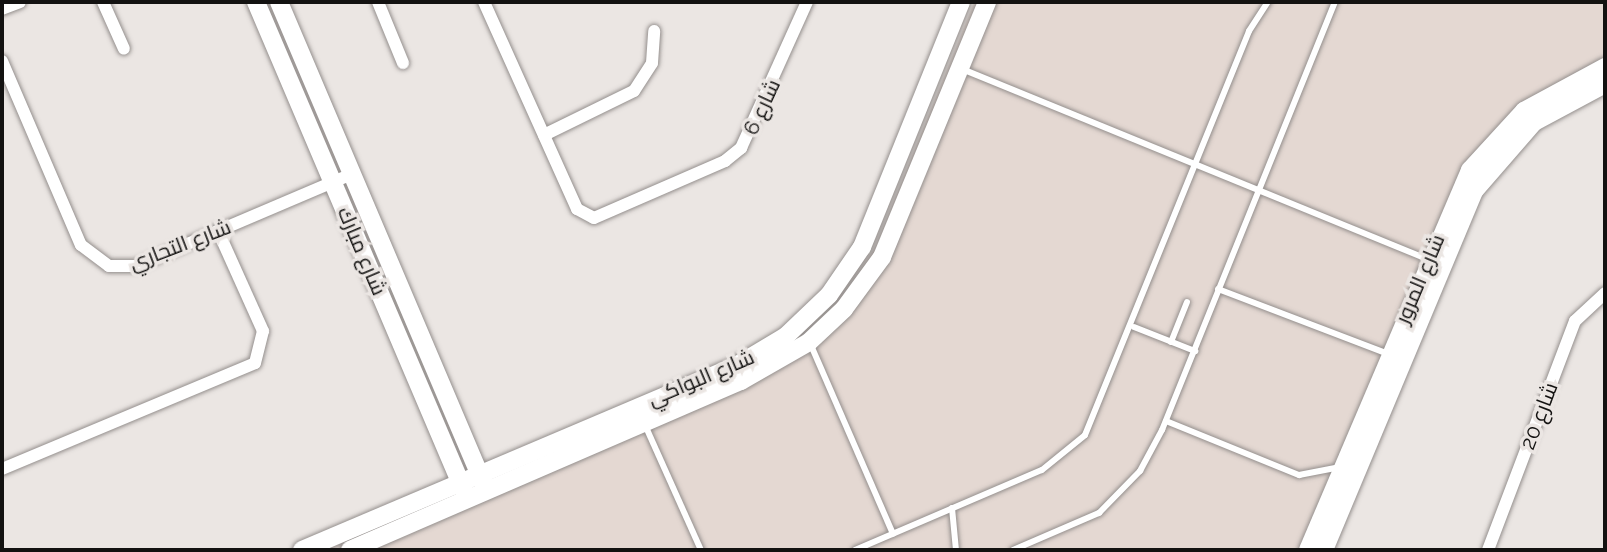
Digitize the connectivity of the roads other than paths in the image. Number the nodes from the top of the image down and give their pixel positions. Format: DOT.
graph roads {
  1 [pos="20,2"];
  2 [pos="103,2"];
  3 [pos="256,2"];
  4 [pos="279,2"];
  5 [pos="378,2"];
  6 [pos="484,2"];
  7 [pos="807,2"];
  8 [pos="961,2"];
  9 [pos="987,2"];
  10 [pos="1268,2"];
  11 [pos="1335,2"];
  12 [pos="2,9"];
  13 [pos="654,31"];
  14 [pos="124,49"];
  15 [pos="2,61"];
  16 [pos="403,63"];
  17 [pos="1605,67"];
  18 [pos="961,68"];
  19 [pos="1605,84"];
  20 [pos="544,135"];
  21 [pos="1197,164"];
  22 [pos="352,174"];
  23 [pos="333,183"];
  24 [pos="1256,188"];
  25 [pos="218,231"];
  26 [pos="1435,262"];
  27 [pos="1218,289"];
  28 [pos="1605,293"];
  29 [pos="1187,302"];
  30 [pos="1134,327"];
  31 [pos="809,342"];
  32 [pos="1171,342"];
  33 [pos="1195,351"];
  34 [pos="1388,354"];
  35 [pos="1166,421"];
  36 [pos="644,424"];
  37 [pos="1342,466"];
  38 [pos="2,470"];
  39 [pos="460,482"];
  40 [pos="483,483"];
  41 [pos="1340,490"];
  42 [pos="468,499"];
  43 [pos="952,508"];
  44 [pos="893,534"];
  45 [pos="302,550"];
  46 [pos="350,550"];
  47 [pos="701,550"];
  48 [pos="855,550"];
  49 [pos="956,550"];
  50 [pos="1013,550"];
  51 [pos="1308,550"];
  52 [pos="1324,550"];
  53 [pos="1488,550"];
  1 -- 12 [label="street"];
  2 -- 14 [label="street"];
  3 -- 23 [label="street, شارع مبارك"];
  4 -- 22 [label="street, شارع مبارك"];
  5 -- 16 [label="street"];
  6 -- 20 [label="street"];
  7 -- 20 [label="street, شارع 6"];
  8 -- 40 [label="street, شارع البواكي"];
  9 -- 18 [label="street, شارع البواكي"];
  10 -- 21 [label="lane"];
  11 -- 24 [label="lane"];
  13 -- 20 [label="street"];
  15 -- 25 [label="street, شارع التجاري"];
  17 -- 26 [label="street, شارع المرور"];
  18 -- 21 [label="lane"];
  18 -- 31 [label="street, شارع البواكي"];
  19 -- 26 [label="street, شارع المرور"];
  21 -- 24 [label="lane"];
  21 -- 30 [label="lane"];
  22 -- 23 [label="street, شارع التجاري"];
  22 -- 40 [label="street, شارع مبارك"];
  23 -- 25 [label="street, شارع التجاري"];
  23 -- 39 [label="street, شارع مبارك"];
  24 -- 26 [label="lane"];
  24 -- 27 [label="lane"];
  25 -- 38 [label="street"];
  26 -- 34 [label="street, شارع المرور"];
  26 -- 41 [label="street, شارع المرور"];
  27 -- 33 [label="lane"];
  27 -- 34 [label="lane"];
  28 -- 53 [label="street, شارع 20"];
  29 -- 32 [label="lane"];
  30 -- 32 [label="lane"];
  30 -- 43 [label="lane"];
  31 -- 36 [label="street, شارع البواكي"];
  31 -- 44 [label="lane"];
  32 -- 33 [label="lane"];
  33 -- 35 [label="lane"];
  34 -- 37 [label="street, شارع المرور"];
  35 -- 37 [label="lane"];
  35 -- 50 [label="lane"];
  36 -- 40 [label="street, شارع البواكي"];
  36 -- 47 [label="lane"];
  37 -- 41 [label="street, شارع المرور"];
  39 -- 40 [label="street, شارع البواكي"];
  39 -- 42 [label="street, شارع مبارك"];
  39 -- 45 [label="street, شارع البواكي"];
  40 -- 42 [label="street, شارع البواكي"];
  41 -- 51 [label="street, شارع المرور"];
  41 -- 52 [label="street, شارع المرور"];
  42 -- 46 [label="street, شارع البواكي"];
  43 -- 44 [label="lane"];
  43 -- 49 [label="lane"];
  44 -- 48 [label="lane"];
}
